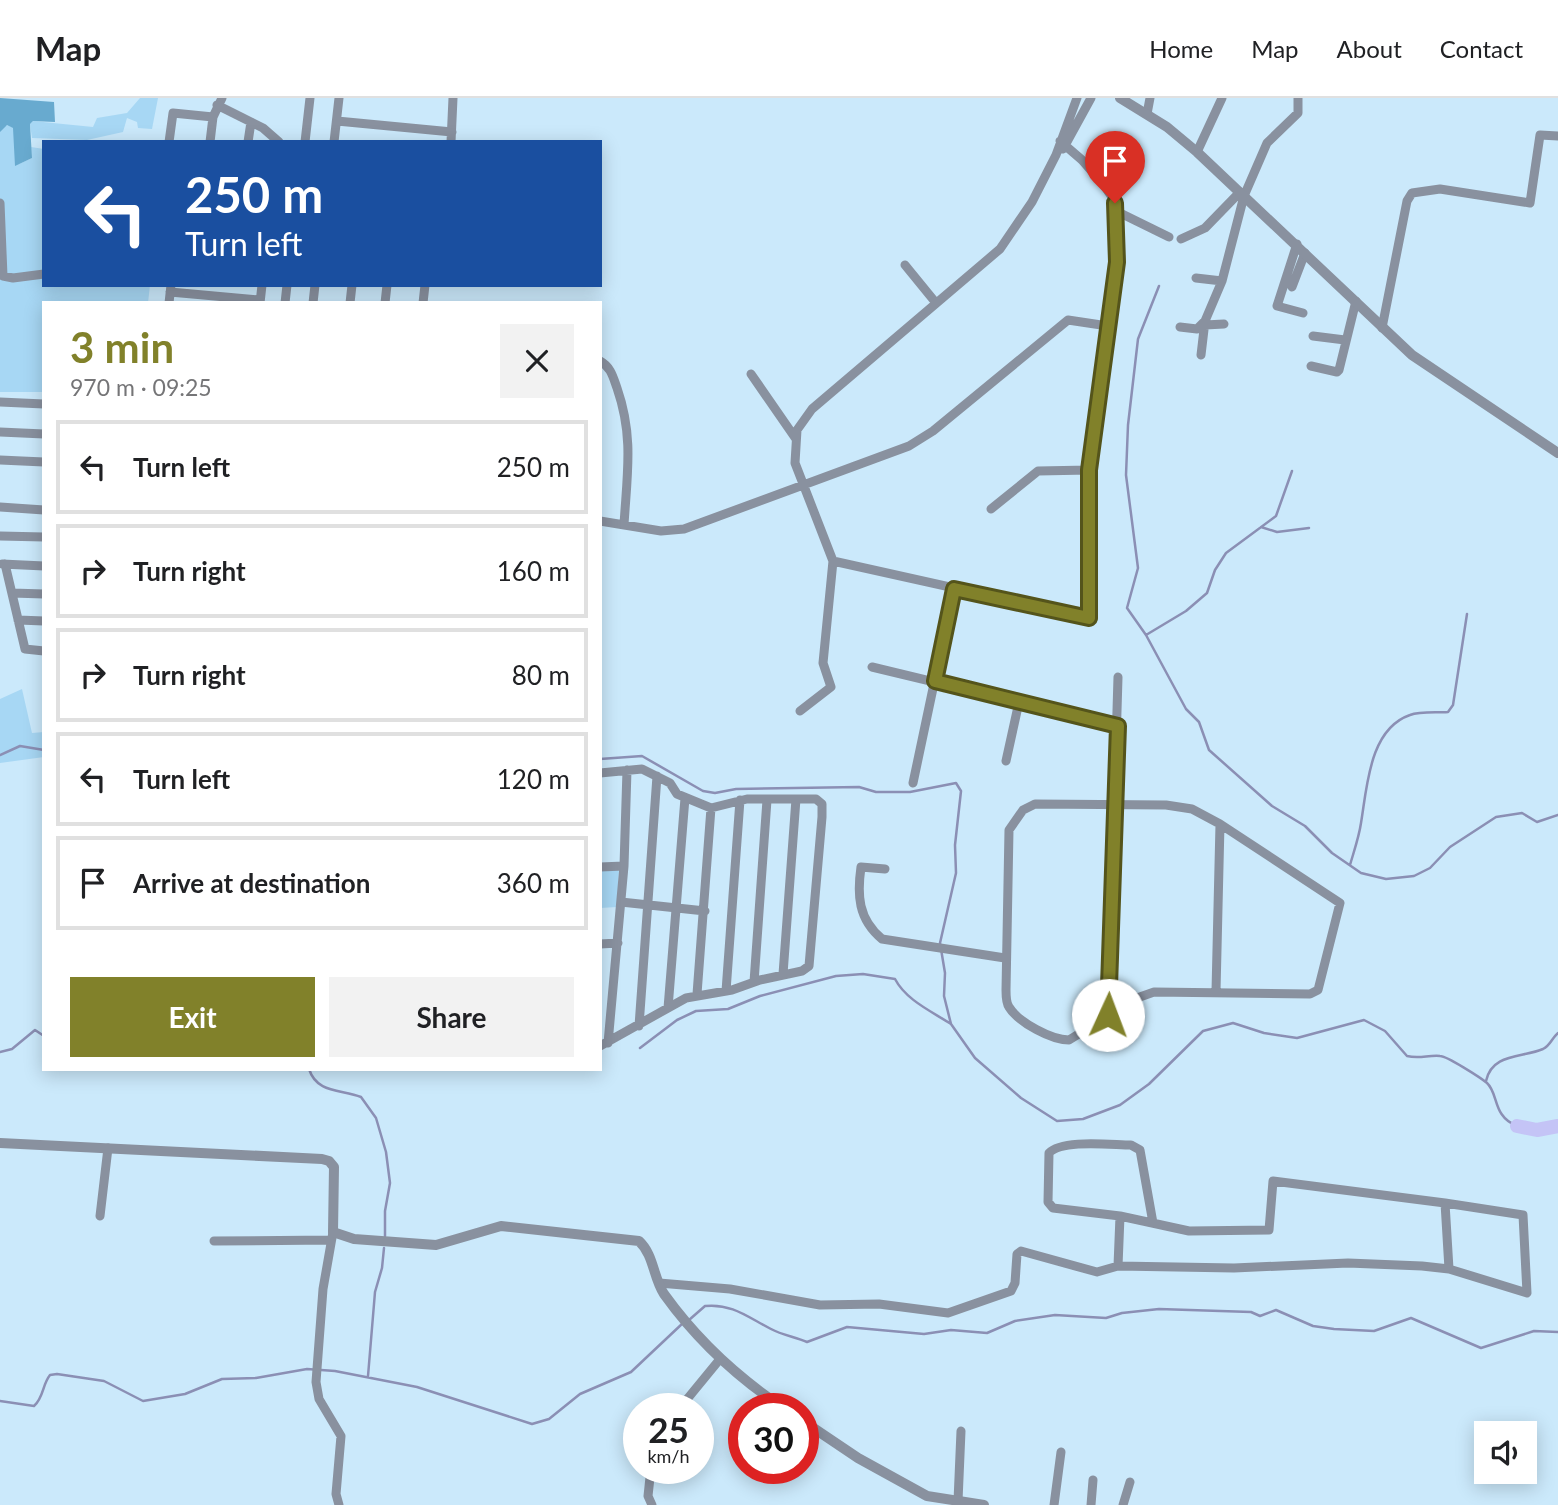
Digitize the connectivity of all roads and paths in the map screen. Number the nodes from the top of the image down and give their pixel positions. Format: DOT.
graph roads {
  1 [pos="310,98"];
  2 [pos="339,98"];
  3 [pos="453,98"];
  4 [pos="1077,98"];
  5 [pos="1091,98"];
  6 [pos="1120,98"];
  7 [pos="1150,98"];
  8 [pos="1222,98"];
  9 [pos="1298,98"];
  10 [pos="220,102"];
  11 [pos="1147,114"];
  12 [pos="213,117"];
  13 [pos="337,121"];
  14 [pos="251,122"];
  15 [pos="1558,136"];
  16 [pos="452,137"];
  17 [pos="169,140"];
  18 [pos="210,140"];
  19 [pos="248,140"];
  20 [pos="277,140"];
  21 [pos="305,140"];
  22 [pos="334,140"];
  23 [pos="1063,143"];
  24 [pos="1197,152"];
  25 [pos="1242,194"];
  26 [pos="0,202"];
  27 [pos="1116,211"];
  28 [pos="1169,237"];
  29 [pos="1181,239"];
  30 [pos="1301,248"];
  31 [pos="905,265"];
  32 [pos="42,274"];
  33 [pos="1196,278"];
  34 [pos="1222,281"];
  35 [pos="1292,286"];
  36 [pos="170,293"];
  37 [pos="260,301"];
  38 [pos="1356,301"];
  39 [pos="936,303"];
  40 [pos="1303,313"];
  41 [pos="1205,323"];
  42 [pos="1224,324"];
  43 [pos="1108,326"];
  44 [pos="1180,327"];
  45 [pos="1382,328"];
  46 [pos="1313,336"];
  47 [pos="1345,340"];
  48 [pos="1201,355"];
  49 [pos="602,363"];
  50 [pos="1311,366"];
  51 [pos="751,374"];
  52 [pos="0,402"];
  53 [pos="42,404"];
  54 [pos="0,432"];
  55 [pos="42,434"];
  56 [pos="796,439"];
  57 [pos="1558,453"];
  58 [pos="0,460"];
  59 [pos="42,463"];
  60 [pos="1089,470"];
  61 [pos="803,487"];
  62 [pos="0,508"];
  63 [pos="991,509"];
  64 [pos="42,510"];
  65 [pos="602,521"];
  66 [pos="624,525"];
  67 [pos="0,536"];
  68 [pos="42,537"];
  69 [pos="833,561"];
  70 [pos="3,564"];
  71 [pos="42,566"];
  72 [pos="954,589"];
  73 [pos="12,593"];
  74 [pos="42,594"];
  75 [pos="18,620"];
  76 [pos="42,621"];
  77 [pos="42,650"];
  78 [pos="872,667"];
  79 [pos="1118,677"];
  80 [pos="935,681"];
  81 [pos="1019,702"];
  82 [pos="800,711"];
  83 [pos="1118,726"];
  84 [pos="1006,761"];
  85 [pos="627,770"];
  86 [pos="602,773"];
  87 [pos="657,776"];
  88 [pos="913,783"];
  89 [pos="685,798"];
  90 [pos="796,799"];
  91 [pos="740,800"];
  92 [pos="767,800"];
  93 [pos="1117,803"];
  94 [pos="711,808"];
  95 [pos="1220,824"];
  96 [pos="624,866"];
  97 [pos="602,867"];
  98 [pos="885,870"];
  99 [pos="621,902"];
  100 [pos="649,906"];
  101 [pos="677,908"];
  102 [pos="705,911"];
  103 [pos="618,943"];
  104 [pos="602,944"];
  105 [pos="1005,958"];
  106 [pos="783,974"];
  107 [pos="754,982"];
  108 [pos="726,991"];
  109 [pos="1216,991"];
  110 [pos="698,994"];
  111 [pos="668,1007"];
  112 [pos="1108,1015"];
  113 [pos="639,1026"];
  114 [pos="604,1044"];
  115 [pos="0,1143"];
  116 [pos="108,1149"];
  117 [pos="1445,1203"];
  118 [pos="100,1216"];
  119 [pos="1120,1216"];
  120 [pos="1153,1223"];
  121 [pos="332,1236"];
  122 [pos="214,1241"];
  123 [pos="1118,1266"];
  124 [pos="1449,1269"];
  125 [pos="659,1283"];
  126 [pos="720,1359"];
  127 [pos="692,1393"];
  128 [pos="762,1393"];
  129 [pos="961,1431"];
  130 [pos="819,1432"];
  131 [pos="1061,1452"];
  132 [pos="1093,1480"];
  133 [pos="1130,1482"];
  134 [pos="649,1484"];
  135 [pos="958,1501"];
  136 [pos="339,1505"];
  137 [pos="652,1505"];
  138 [pos="984,1505"];
  139 [pos="1054,1505"];
  140 [pos="1091,1505"];
  141 [pos="1123,1505"];
  1 -- 21 [label="street"];
  2 -- 13 [label="street"];
  3 -- 16 [label="street"];
  4 -- 23 [label="street"];
  5 -- 23 [label="street"];
  6 -- 11 [label="street"];
  7 -- 11 [label="street"];
  8 -- 24 [label="street"];
  9 -- 25 [label="street"];
  10 -- 12 [label="street"];
  10 -- 14 [label="street"];
  11 -- 24 [label="street"];
  12 -- 17 [label="street"];
  12 -- 18 [label="street"];
  13 -- 16 [label="street"];
  13 -- 22 [label="street"];
  14 -- 19 [label="street"];
  14 -- 20 [label="street"];
  15 -- 45 [label="street"];
  23 -- 27 [label="street"];
  23 -- 39 [label="street"];
  24 -- 25 [label="street"];
  25 -- 29 [label="street"];
  25 -- 30 [label="street"];
  25 -- 34 [label="street"];
  26 -- 32 [label="street"];
  27 -- 28 [label="street"];
  27 -- 43 [label="street"];
  30 -- 35 [label="street"];
  30 -- 38 [label="street"];
  30 -- 40 [label="street"];
  31 -- 39 [label="street"];
  33 -- 34 [label="street"];
  34 -- 41 [label="street"];
  36 -- 37 [label="street"];
  38 -- 45 [label="street"];
  38 -- 47 [label="street"];
  39 -- 56 [label="street"];
  41 -- 42 [label="street"];
  41 -- 44 [label="street"];
  41 -- 48 [label="street"];
  43 -- 60 [label="street"];
  43 -- 61 [label="street"];
  45 -- 57 [label="street"];
  46 -- 47 [label="street"];
  47 -- 50 [label="street"];
  49 -- 66 [label="street"];
  51 -- 56 [label="street"];
  52 -- 53 [label="street"];
  54 -- 55 [label="street"];
  56 -- 61 [label="street"];
  58 -- 59 [label="street"];
  60 -- 63 [label="street"];
  60 -- 72 [label="street"];
  61 -- 66 [label="street"];
  61 -- 69 [label="street"];
  62 -- 64 [label="street"];
  65 -- 66 [label="street"];
  67 -- 68 [label="street"];
  69 -- 72 [label="street"];
  69 -- 82 [label="street"];
  70 -- 71 [label="street"];
  70 -- 73 [label="street"];
  72 -- 80 [label="street"];
  73 -- 74 [label="street"];
  73 -- 75 [label="street"];
  75 -- 76 [label="street"];
  75 -- 77 [label="street"];
  78 -- 80 [label="street"];
  79 -- 83 [label="street"];
  80 -- 81 [label="street"];
  80 -- 88 [label="street"];
  81 -- 83 [label="street"];
  81 -- 84 [label="street"];
  83 -- 93 [label="street"];
  85 -- 86 [label="street"];
  85 -- 87 [label="street"];
  85 -- 96 [label="street"];
  87 -- 89 [label="street"];
  87 -- 100 [label="street"];
  89 -- 94 [label="street"];
  89 -- 101 [label="street"];
  90 -- 92 [label="street"];
  90 -- 106 [label="street"];
  90 -- 106 [label="street"];
  91 -- 92 [label="street"];
  91 -- 94 [label="street"];
  91 -- 108 [label="street"];
  92 -- 107 [label="street"];
  93 -- 95 [label="street"];
  93 -- 105 [label="street"];
  93 -- 112 [label="street"];
  94 -- 102 [label="street"];
  95 -- 109 [label="street"];
  95 -- 109 [label="street"];
  96 -- 97 [label="street"];
  96 -- 99 [label="street"];
  98 -- 105 [label="street"];
  99 -- 100 [label="street"];
  99 -- 103 [label="street"];
  100 -- 101 [label="street"];
  100 -- 113 [label="street"];
  101 -- 102 [label="street"];
  101 -- 111 [label="street"];
  102 -- 110 [label="street"];
  103 -- 104 [label="street"];
  103 -- 114 [label="street"];
  105 -- 112 [label="street"];
  106 -- 107 [label="street"];
  107 -- 108 [label="street"];
  108 -- 110 [label="street"];
  109 -- 112 [label="street"];
  110 -- 111 [label="street"];
  111 -- 113 [label="street"];
  113 -- 114 [label="street"];
  115 -- 116 [label="street"];
  116 -- 118 [label="street"];
  116 -- 121 [label="street"];
  117 -- 120 [label="street"];
  117 -- 124 [label="street"];
  117 -- 124 [label="street"];
  119 -- 120 [label="street"];
  119 -- 120 [label="street"];
  119 -- 123 [label="street"];
  121 -- 122 [label="street"];
  121 -- 125 [label="street"];
  121 -- 136 [label="street"];
  123 -- 124 [label="street"];
  123 -- 125 [label="street"];
  125 -- 126 [label="street"];
  126 -- 127 [label="street"];
  126 -- 128 [label="street"];
  129 -- 135 [label="street"];
  130 -- 135 [label="street"];
  131 -- 139 [label="street"];
  132 -- 140 [label="street"];
  133 -- 141 [label="street"];
  134 -- 137 [label="street"];
  135 -- 138 [label="street"];
}
